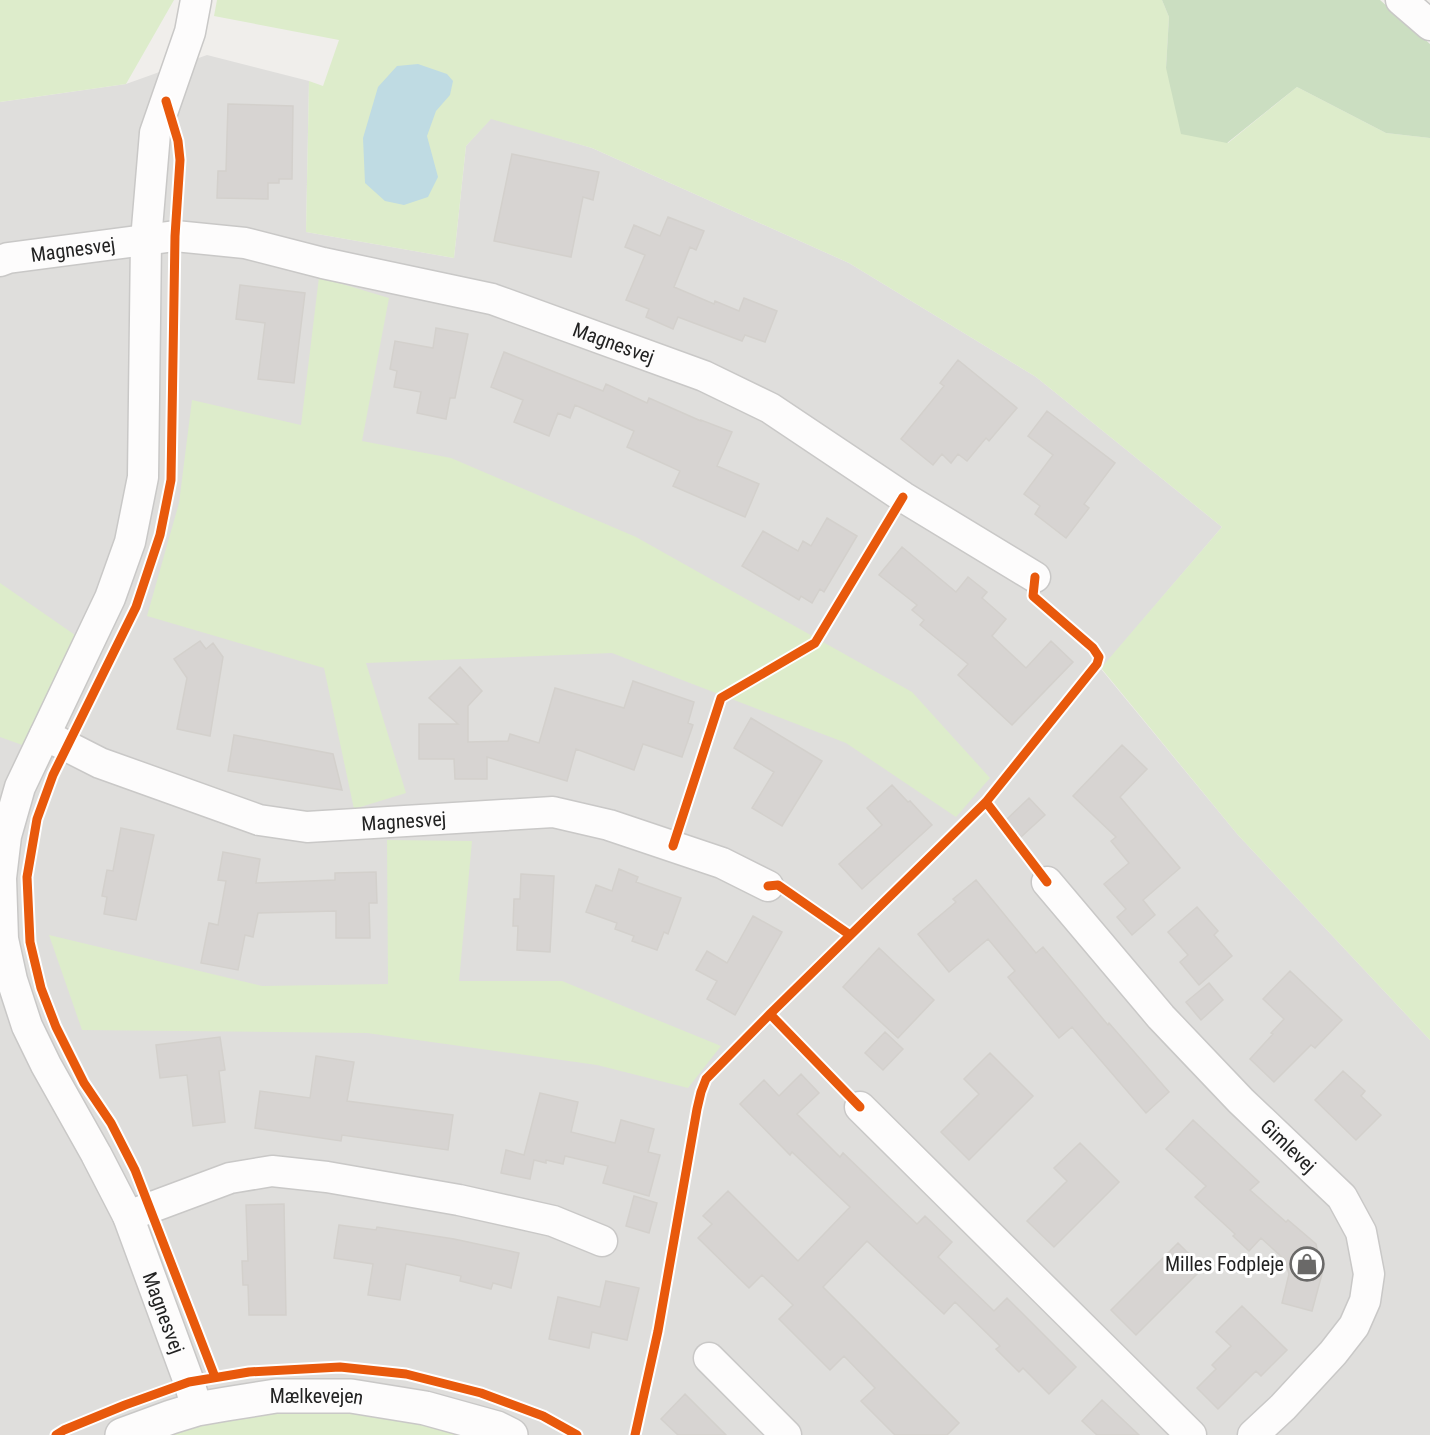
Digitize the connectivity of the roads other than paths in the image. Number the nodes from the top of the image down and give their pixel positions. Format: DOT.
graph roads {
  1 [pos="196,0"];
  2 [pos="1401,0"];
  3 [pos="1430,25"];
  4 [pos="146,240"];
  5 [pos="0,261"];
  6 [pos="1035,577"];
  7 [pos="45,735"];
  8 [pos="1047,882"];
  9 [pos="768,886"];
  10 [pos="860,1107"];
  11 [pos="128,1216"];
  12 [pos="602,1241"];
  13 [pos="709,1358"];
  14 [pos="197,1409"];
  15 [pos="122,1435"];
  16 [pos="511,1435"];
  17 [pos="786,1435"];
  18 [pos="1191,1435"];
  19 [pos="1252,1435"];
  1 -- 4 [label="street, Magnesvej"];
  2 -- 3 [label="street"];
  4 -- 5 [label="street, Magnesvej"];
  4 -- 6 [label="street, Magnesvej"];
  4 -- 7 [label="street, Magnesvej"];
  7 -- 9 [label="street, Magnesvej"];
  7 -- 11 [label="street, Magnesvej"];
  8 -- 19 [label="street, Gimlevej"];
  10 -- 18 [label="street"];
  11 -- 12 [label="street"];
  11 -- 14 [label="street, Magnesvej"];
  13 -- 17 [label="street"];
  14 -- 15 [label="street, Mælkevejen"];
  14 -- 16 [label="street, Mælkevejen"];
}
